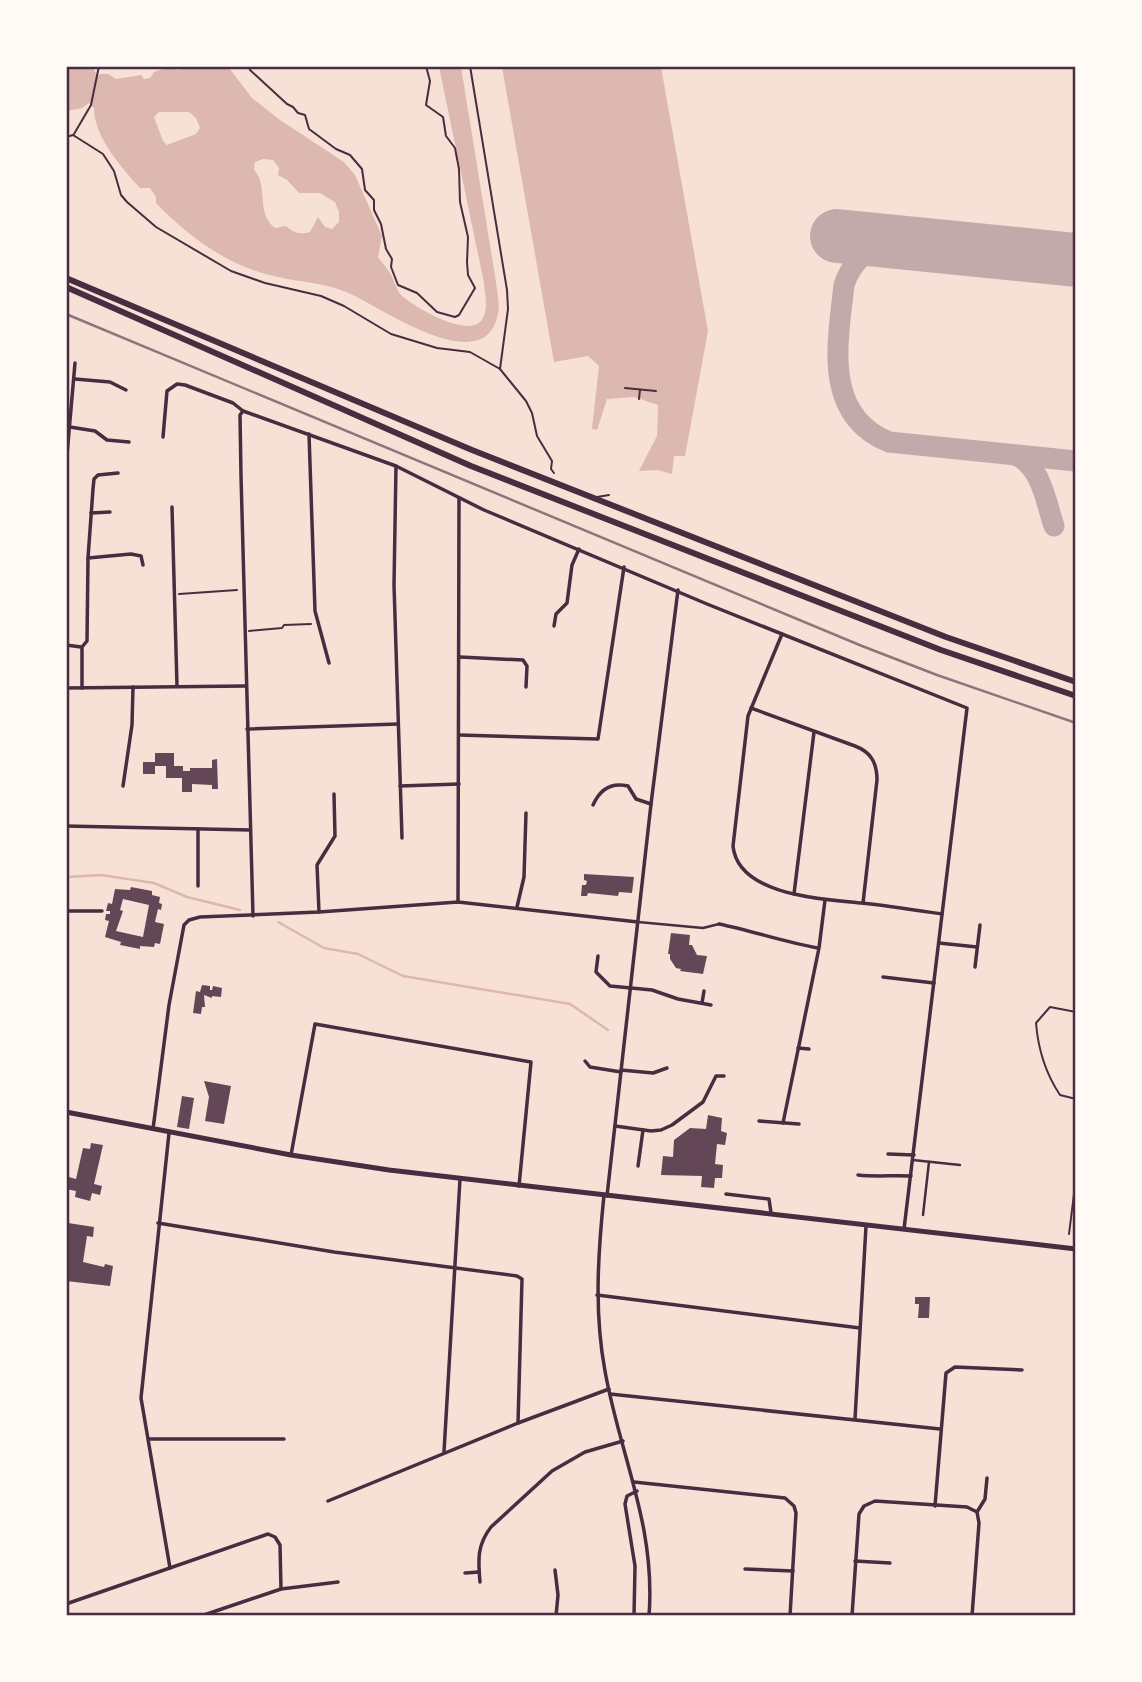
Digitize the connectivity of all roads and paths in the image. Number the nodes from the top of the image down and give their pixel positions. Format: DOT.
graph roads {
  1 [pos="99,66"];
  2 [pos="249,66"];
  3 [pos="426,66"];
  4 [pos="470,66"];
  5 [pos="73,135"];
  6 [pos="66,137"];
  7 [pos="66,278"];
  8 [pos="66,288"];
  9 [pos="75,363"];
  10 [pos="500,369"];
  11 [pos="74,379"];
  12 [pos="625,388"];
  13 [pos="640,389"];
  14 [pos="126,390"];
  15 [pos="656,391"];
  16 [pos="639,399"];
  17 [pos="243,411"];
  18 [pos="70,427"];
  19 [pos="309,434"];
  20 [pos="163,436"];
  21 [pos="129,442"];
  22 [pos="66,466"];
  23 [pos="396,466"];
  24 [pos="118,473"];
  25 [pos="554,475"];
  26 [pos="609,495"];
  27 [pos="592,497"];
  28 [pos="459,498"];
  29 [pos="172,507"];
  30 [pos="110,512"];
  31 [pos="91,513"];
  32 [pos="579,549"];
  33 [pos="88,558"];
  34 [pos="143,565"];
  35 [pos="624,567"];
  36 [pos="244,590"];
  37 [pos="678,590"];
  38 [pos="175,594"];
  39 [pos="318,623"];
  40 [pos="554,626"];
  41 [pos="245,632"];
  42 [pos="782,634"];
  43 [pos="66,645"];
  44 [pos="82,647"];
  45 [pos="460,657"];
  46 [pos="330,663"];
  47 [pos="1076,682"];
  48 [pos="177,686"];
  49 [pos="133,687"];
  50 [pos="246,687"];
  51 [pos="526,687"];
  52 [pos="66,688"];
  53 [pos="82,688"];
  54 [pos="1076,696"];
  55 [pos="751,708"];
  56 [pos="398,724"];
  57 [pos="247,729"];
  58 [pos="814,732"];
  59 [pos="458,735"];
  60 [pos="459,784"];
  61 [pos="123,786"];
  62 [pos="400,786"];
  63 [pos="590,792"];
  64 [pos="334,794"];
  65 [pos="597,795"];
  66 [pos="651,804"];
  67 [pos="593,805"];
  68 [pos="526,813"];
  69 [pos="66,826"];
  70 [pos="198,829"];
  71 [pos="250,830"];
  72 [pos="402,838"];
  73 [pos="198,886"];
  74 [pos="794,894"];
  75 [pos="825,900"];
  76 [pos="458,902"];
  77 [pos="863,903"];
  78 [pos="517,907"];
  79 [pos="66,911"];
  80 [pos="102,911"];
  81 [pos="319,912"];
  82 [pos="942,914"];
  83 [pos="253,916"];
  84 [pos="638,922"];
  85 [pos="719,924"];
  86 [pos="980,925"];
  87 [pos="939,943"];
  88 [pos="977,947"];
  89 [pos="819,948"];
  90 [pos="598,956"];
  91 [pos="975,967"];
  92 [pos="883,977"];
  93 [pos="934,983"];
  94 [pos="630,988"];
  95 [pos="704,991"];
  96 [pos="702,1003"];
  97 [pos="712,1005"];
  98 [pos="1076,1012"];
  99 [pos="798,1048"];
  100 [pos="809,1049"];
  101 [pos="585,1061"];
  102 [pos="667,1068"];
  103 [pos="621,1071"];
  104 [pos="724,1076"];
  105 [pos="1076,1099"];
  106 [pos="66,1112"];
  107 [pos="760,1121"];
  108 [pos="783,1123"];
  109 [pos="799,1124"];
  110 [pos="615,1126"];
  111 [pos="153,1129"];
  112 [pos="643,1130"];
  113 [pos="169,1132"];
  114 [pos="888,1154"];
  115 [pos="914,1154"];
  116 [pos="291,1155"];
  117 [pos="913,1160"];
  118 [pos="929,1162"];
  119 [pos="960,1165"];
  120 [pos="638,1167"];
  121 [pos="858,1175"];
  122 [pos="911,1176"];
  123 [pos="1076,1178"];
  124 [pos="460,1179"];
  125 [pos="519,1186"];
  126 [pos="726,1194"];
  127 [pos="606,1196"];
  128 [pos="771,1215"];
  129 [pos="923,1215"];
  130 [pos="158,1223"];
  131 [pos="866,1226"];
  132 [pos="904,1229"];
  133 [pos="1069,1234"];
  134 [pos="1076,1249"];
  135 [pos="453,1269"];
  136 [pos="597,1295"];
  137 [pos="860,1328"];
  138 [pos="1022,1370"];
  139 [pos="609,1391"];
  140 [pos="855,1420"];
  141 [pos="518,1423"];
  142 [pos="940,1429"];
  143 [pos="284,1438"];
  144 [pos="149,1439"];
  145 [pos="623,1441"];
  146 [pos="444,1452"];
  147 [pos="987,1478"];
  148 [pos="634,1482"];
  149 [pos="637,1490"];
  150 [pos="327,1501"];
  151 [pos="935,1506"];
  152 [pos="976,1512"];
  153 [pos="855,1561"];
  154 [pos="890,1563"];
  155 [pos="170,1568"];
  156 [pos="746,1569"];
  157 [pos="555,1570"];
  158 [pos="793,1571"];
  159 [pos="479,1572"];
  160 [pos="465,1573"];
  161 [pos="338,1582"];
  162 [pos="480,1582"];
  163 [pos="281,1589"];
  164 [pos="66,1604"];
  165 [pos="201,1615"];
  166 [pos="556,1615"];
  167 [pos="634,1615"];
  168 [pos="649,1615"];
  169 [pos="790,1615"];
  170 [pos="852,1615"];
  171 [pos="972,1615"];
  1 -- 5 [label="path"];
  2 -- 3 [label="path"];
  4 -- 10 [label="path"];
  5 -- 6 [label="path"];
  5 -- 10 [label="path"];
  7 -- 27 [label="highway"];
  8 -- 54 [label="highway"];
  9 -- 11 [label="street"];
  10 -- 25 [label="path"];
  11 -- 14 [label="street"];
  11 -- 18 [label="street"];
  12 -- 13 [label="path"];
  13 -- 15 [label="path"];
  13 -- 16 [label="path"];
  17 -- 19 [label="street"];
  17 -- 20 [label="street"];
  17 -- 36 [label="street"];
  18 -- 21 [label="street"];
  18 -- 22 [label="street"];
  19 -- 23 [label="street"];
  19 -- 39 [label="street"];
  23 -- 28 [label="street"];
  23 -- 56 [label="street"];
  24 -- 31 [label="street"];
  26 -- 27 [label="lane"];
  27 -- 47 [label="highway"];
  28 -- 32 [label="street"];
  28 -- 45 [label="street"];
  29 -- 38 [label="street"];
  30 -- 31 [label="street"];
  31 -- 33 [label="street"];
  32 -- 35 [label="street"];
  32 -- 40 [label="street"];
  33 -- 34 [label="street"];
  33 -- 44 [label="street"];
  35 -- 37 [label="street"];
  35 -- 59 [label="street"];
  36 -- 38 [label="path"];
  36 -- 41 [label="street"];
  37 -- 42 [label="street"];
  37 -- 66 [label="street"];
  38 -- 48 [label="street"];
  39 -- 41 [label="path"];
  39 -- 46 [label="street"];
  41 -- 50 [label="street"];
  42 -- 55 [label="street"];
  42 -- 82 [label="street"];
  43 -- 44 [label="street"];
  44 -- 53 [label="street"];
  45 -- 51 [label="street"];
  45 -- 59 [label="street"];
  48 -- 49 [label="street"];
  48 -- 50 [label="street"];
  49 -- 53 [label="street"];
  49 -- 61 [label="street"];
  50 -- 57 [label="street"];
  52 -- 53 [label="street"];
  55 -- 58 [label="street"];
  55 -- 74 [label="street"];
  56 -- 57 [label="street"];
  56 -- 62 [label="street"];
  57 -- 71 [label="street"];
  58 -- 74 [label="street"];
  58 -- 77 [label="street"];
  59 -- 60 [label="street"];
  60 -- 62 [label="street"];
  60 -- 76 [label="street"];
  62 -- 72 [label="street"];
  63 -- 65 [label="street"];
  64 -- 81 [label="street"];
  65 -- 66 [label="street"];
  65 -- 67 [label="street"];
  66 -- 84 [label="street"];
  68 -- 78 [label="street"];
  69 -- 70 [label="street"];
  70 -- 71 [label="street"];
  70 -- 73 [label="street"];
  71 -- 83 [label="street"];
  74 -- 75 [label="street"];
  75 -- 77 [label="street"];
  75 -- 89 [label="street"];
  76 -- 78 [label="street"];
  76 -- 81 [label="street"];
  77 -- 82 [label="street"];
  78 -- 84 [label="street"];
  79 -- 80 [label="street"];
  81 -- 83 [label="street"];
  82 -- 87 [label="street"];
  83 -- 111 [label="street"];
  84 -- 85 [label="street"];
  84 -- 94 [label="street"];
  85 -- 89 [label="street"];
  86 -- 88 [label="street"];
  87 -- 88 [label="street"];
  87 -- 93 [label="street"];
  88 -- 91 [label="street"];
  89 -- 99 [label="street"];
  90 -- 94 [label="street"];
  92 -- 93 [label="street"];
  93 -- 115 [label="street"];
  94 -- 96 [label="street"];
  94 -- 103 [label="street"];
  95 -- 96 [label="street"];
  96 -- 97 [label="street"];
  98 -- 105 [label="path"];
  99 -- 100 [label="street"];
  99 -- 108 [label="street"];
  101 -- 103 [label="street"];
  102 -- 103 [label="street"];
  103 -- 110 [label="street"];
  104 -- 112 [label="street"];
  106 -- 111 [label="main road"];
  107 -- 108 [label="street"];
  108 -- 109 [label="street"];
  110 -- 112 [label="street"];
  110 -- 127 [label="street"];
  111 -- 113 [label="main road"];
  112 -- 120 [label="street"];
  113 -- 116 [label="main road"];
  113 -- 130 [label="street"];
  114 -- 115 [label="street"];
  115 -- 117 [label="street"];
  116 -- 124 [label="main road"];
  116 -- 125 [label="street"];
  117 -- 118 [label="street"];
  117 -- 122 [label="street"];
  118 -- 119 [label="street"];
  118 -- 129 [label="street"];
  121 -- 122 [label="street"];
  122 -- 132 [label="street"];
  123 -- 133 [label="path"];
  124 -- 125 [label="main road"];
  124 -- 135 [label="street"];
  125 -- 127 [label="main road"];
  126 -- 128 [label="street"];
  127 -- 128 [label="main road"];
  127 -- 136 [label="street"];
  128 -- 131 [label="main road"];
  130 -- 135 [label="street"];
  130 -- 144 [label="street"];
  131 -- 132 [label="main road"];
  131 -- 137 [label="street"];
  132 -- 134 [label="main road"];
  135 -- 141 [label="street"];
  135 -- 146 [label="street"];
  136 -- 137 [label="street"];
  136 -- 139 [label="street"];
  137 -- 140 [label="street"];
  138 -- 142 [label="street"];
  139 -- 140 [label="street"];
  139 -- 141 [label="street"];
  139 -- 145 [label="street"];
  140 -- 142 [label="street"];
  141 -- 146 [label="street"];
  142 -- 151 [label="street"];
  143 -- 144 [label="street"];
  144 -- 155 [label="street"];
  145 -- 148 [label="street"];
  145 -- 159 [label="street"];
  146 -- 150 [label="street"];
  147 -- 152 [label="street"];
  148 -- 149 [label="street"];
  148 -- 158 [label="street"];
  149 -- 167 [label="street"];
  149 -- 168 [label="street"];
  151 -- 152 [label="street"];
  151 -- 153 [label="street"];
  152 -- 171 [label="street"];
  153 -- 154 [label="street"];
  153 -- 170 [label="street"];
  155 -- 163 [label="street"];
  155 -- 164 [label="street"];
  156 -- 158 [label="street"];
  157 -- 166 [label="street"];
  158 -- 169 [label="street"];
  159 -- 160 [label="street"];
  159 -- 162 [label="street"];
  161 -- 163 [label="street"];
  163 -- 165 [label="street"];
}
